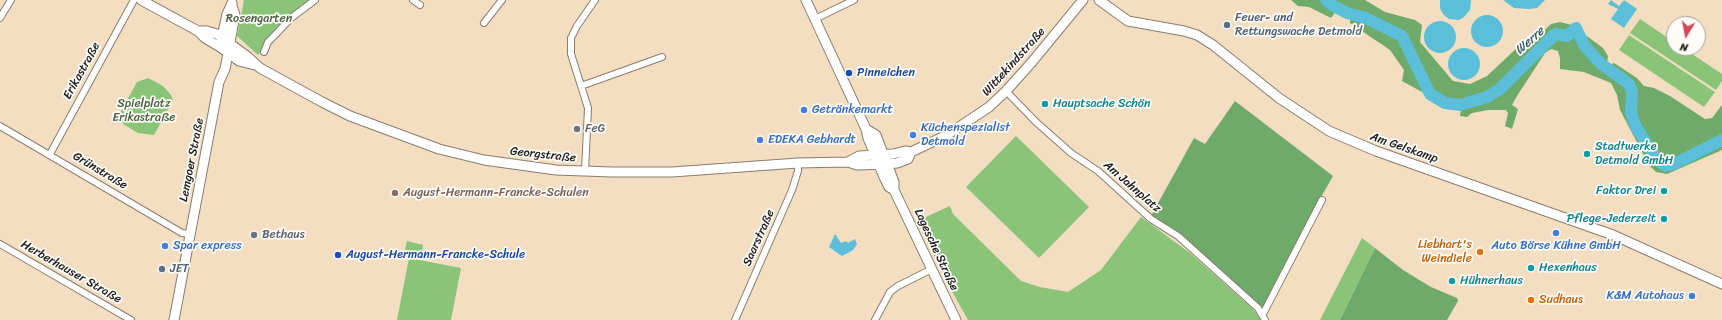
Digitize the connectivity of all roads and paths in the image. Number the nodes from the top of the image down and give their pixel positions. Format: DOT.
graph roads {
  1 [pos="12,0"];
  2 [pos="134,0"];
  3 [pos="141,0"];
  4 [pos="315,0"];
  5 [pos="413,0"];
  6 [pos="502,0"];
  7 [pos="595,0"];
  8 [pos="806,0"];
  9 [pos="854,0"];
  10 [pos="1083,0"];
  11 [pos="1099,0"];
  12 [pos="233,3"];
  13 [pos="420,6"];
  14 [pos="0,18"];
  15 [pos="815,19"];
  16 [pos="484,23"];
  17 [pos="221,42"];
  18 [pos="229,48"];
  19 [pos="264,52"];
  20 [pos="662,57"];
  21 [pos="581,86"];
  22 [pos="1006,91"];
  23 [pos="0,126"];
  24 [pos="50,154"];
  25 [pos="881,160"];
  26 [pos="798,163"];
  27 [pos="585,171"];
  28 [pos="1322,200"];
  29 [pos="190,234"];
  30 [pos="0,244"];
  31 [pos="932,269"];
  32 [pos="1722,284"];
  33 [pos="1264,317"];
  34 [pos="131,320"];
  35 [pos="174,320"];
  36 [pos="735,320"];
  37 [pos="875,320"];
  38 [pos="956,320"];
  1 -- 14 [label="street"];
  2 -- 24 [label="street, Erikastraße"];
  3 -- 17 [label="street, Georgstraße"];
  4 -- 19 [label="street"];
  5 -- 13 [label="street"];
  6 -- 16 [label="street"];
  7 -- 21 [label="street"];
  8 -- 15 [label="street, Lagesche Straße"];
  9 -- 15 [label="street"];
  10 -- 22 [label="street, Wittekindstraße"];
  11 -- 32 [label="street, Am Gelskamp"];
  12 -- 17 [label="street, Lemgoer Straße"];
  12 -- 18 [label="street, Lemgoer Straße"];
  15 -- 25 [label="street, Lagesche Straße"];
  17 -- 18 [label="street, Georgstraße"];
  18 -- 27 [label="street, Georgstraße"];
  18 -- 29 [label="street, Lemgoer Straße"];
  20 -- 21 [label="street"];
  21 -- 27 [label="street"];
  22 -- 25 [label="street, Wittekindstraße"];
  22 -- 33 [label="street, Am Jahnplatz"];
  23 -- 24 [label="street, Grünstraße"];
  24 -- 29 [label="street, Grünstraße"];
  25 -- 26 [label="street, Georgstraße"];
  25 -- 31 [label="street, Lagesche Straße"];
  26 -- 27 [label="street, Georgstraße"];
  26 -- 36 [label="street, Saarstraße"];
  28 -- 33 [label="street"];
  29 -- 35 [label="street, Lemgoer Straße"];
  30 -- 34 [label="street, Herberhauser Straße"];
  31 -- 37 [label="street"];
  31 -- 38 [label="street, Lagesche Straße"];
}
